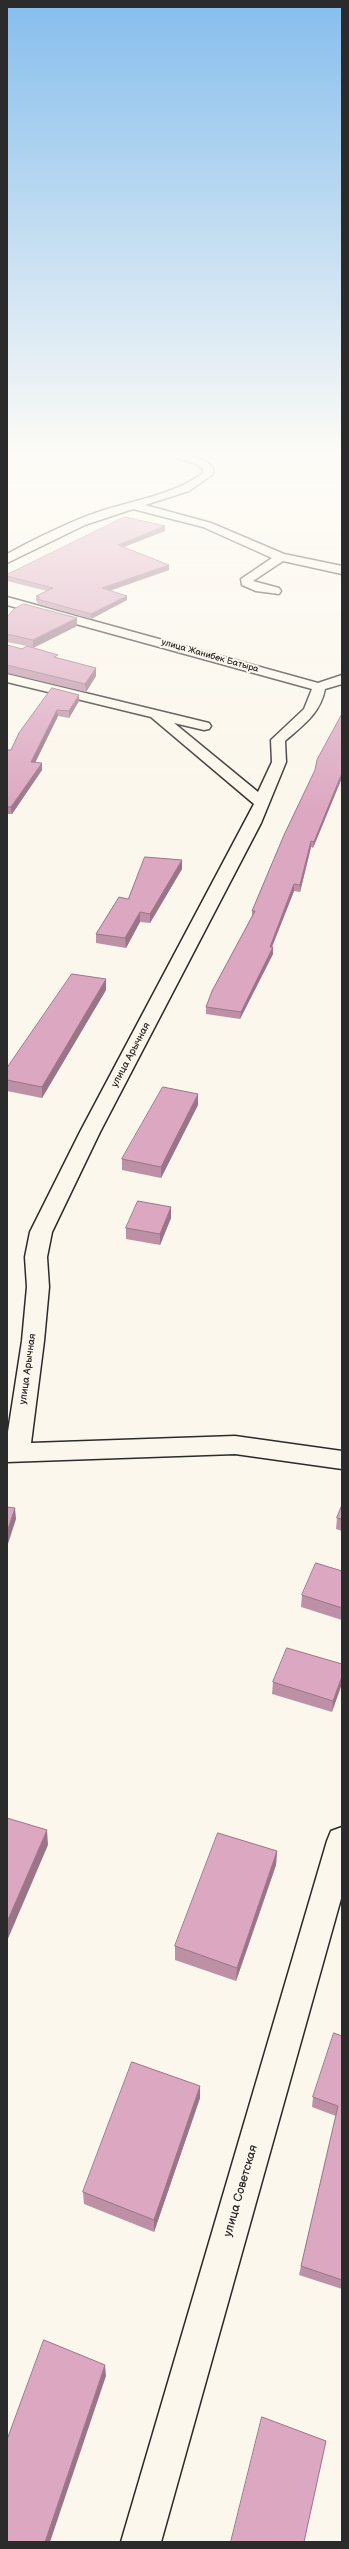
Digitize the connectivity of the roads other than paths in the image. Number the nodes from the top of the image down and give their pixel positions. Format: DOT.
graph roads {
  1 [pos="253,575"];
  2 [pos="275,592"];
  3 [pos="7,601"];
  4 [pos="342,679"];
  5 [pos="12,684"];
  6 [pos="319,687"];
  7 [pos="154,713"];
  8 [pos="204,726"];
  9 [pos="262,803"];
  10 [pos="12,1453"];
  11 [pos="342,1460"];
  12 [pos="342,1841"];
  13 [pos="141,2542"];
  1 -- 2 [label="street"];
  3 -- 6 [label="street, улица Жанибек Батыра"];
  4 -- 6 [label="street"];
  5 -- 7 [label="street"];
  6 -- 9 [label="street, улица Арычная"];
  7 -- 8 [label="street"];
  7 -- 9 [label="street"];
  9 -- 10 [label="street, улица Арычная"];
  10 -- 11 [label="street"];
  12 -- 13 [label="street, улица Советская"];
}
